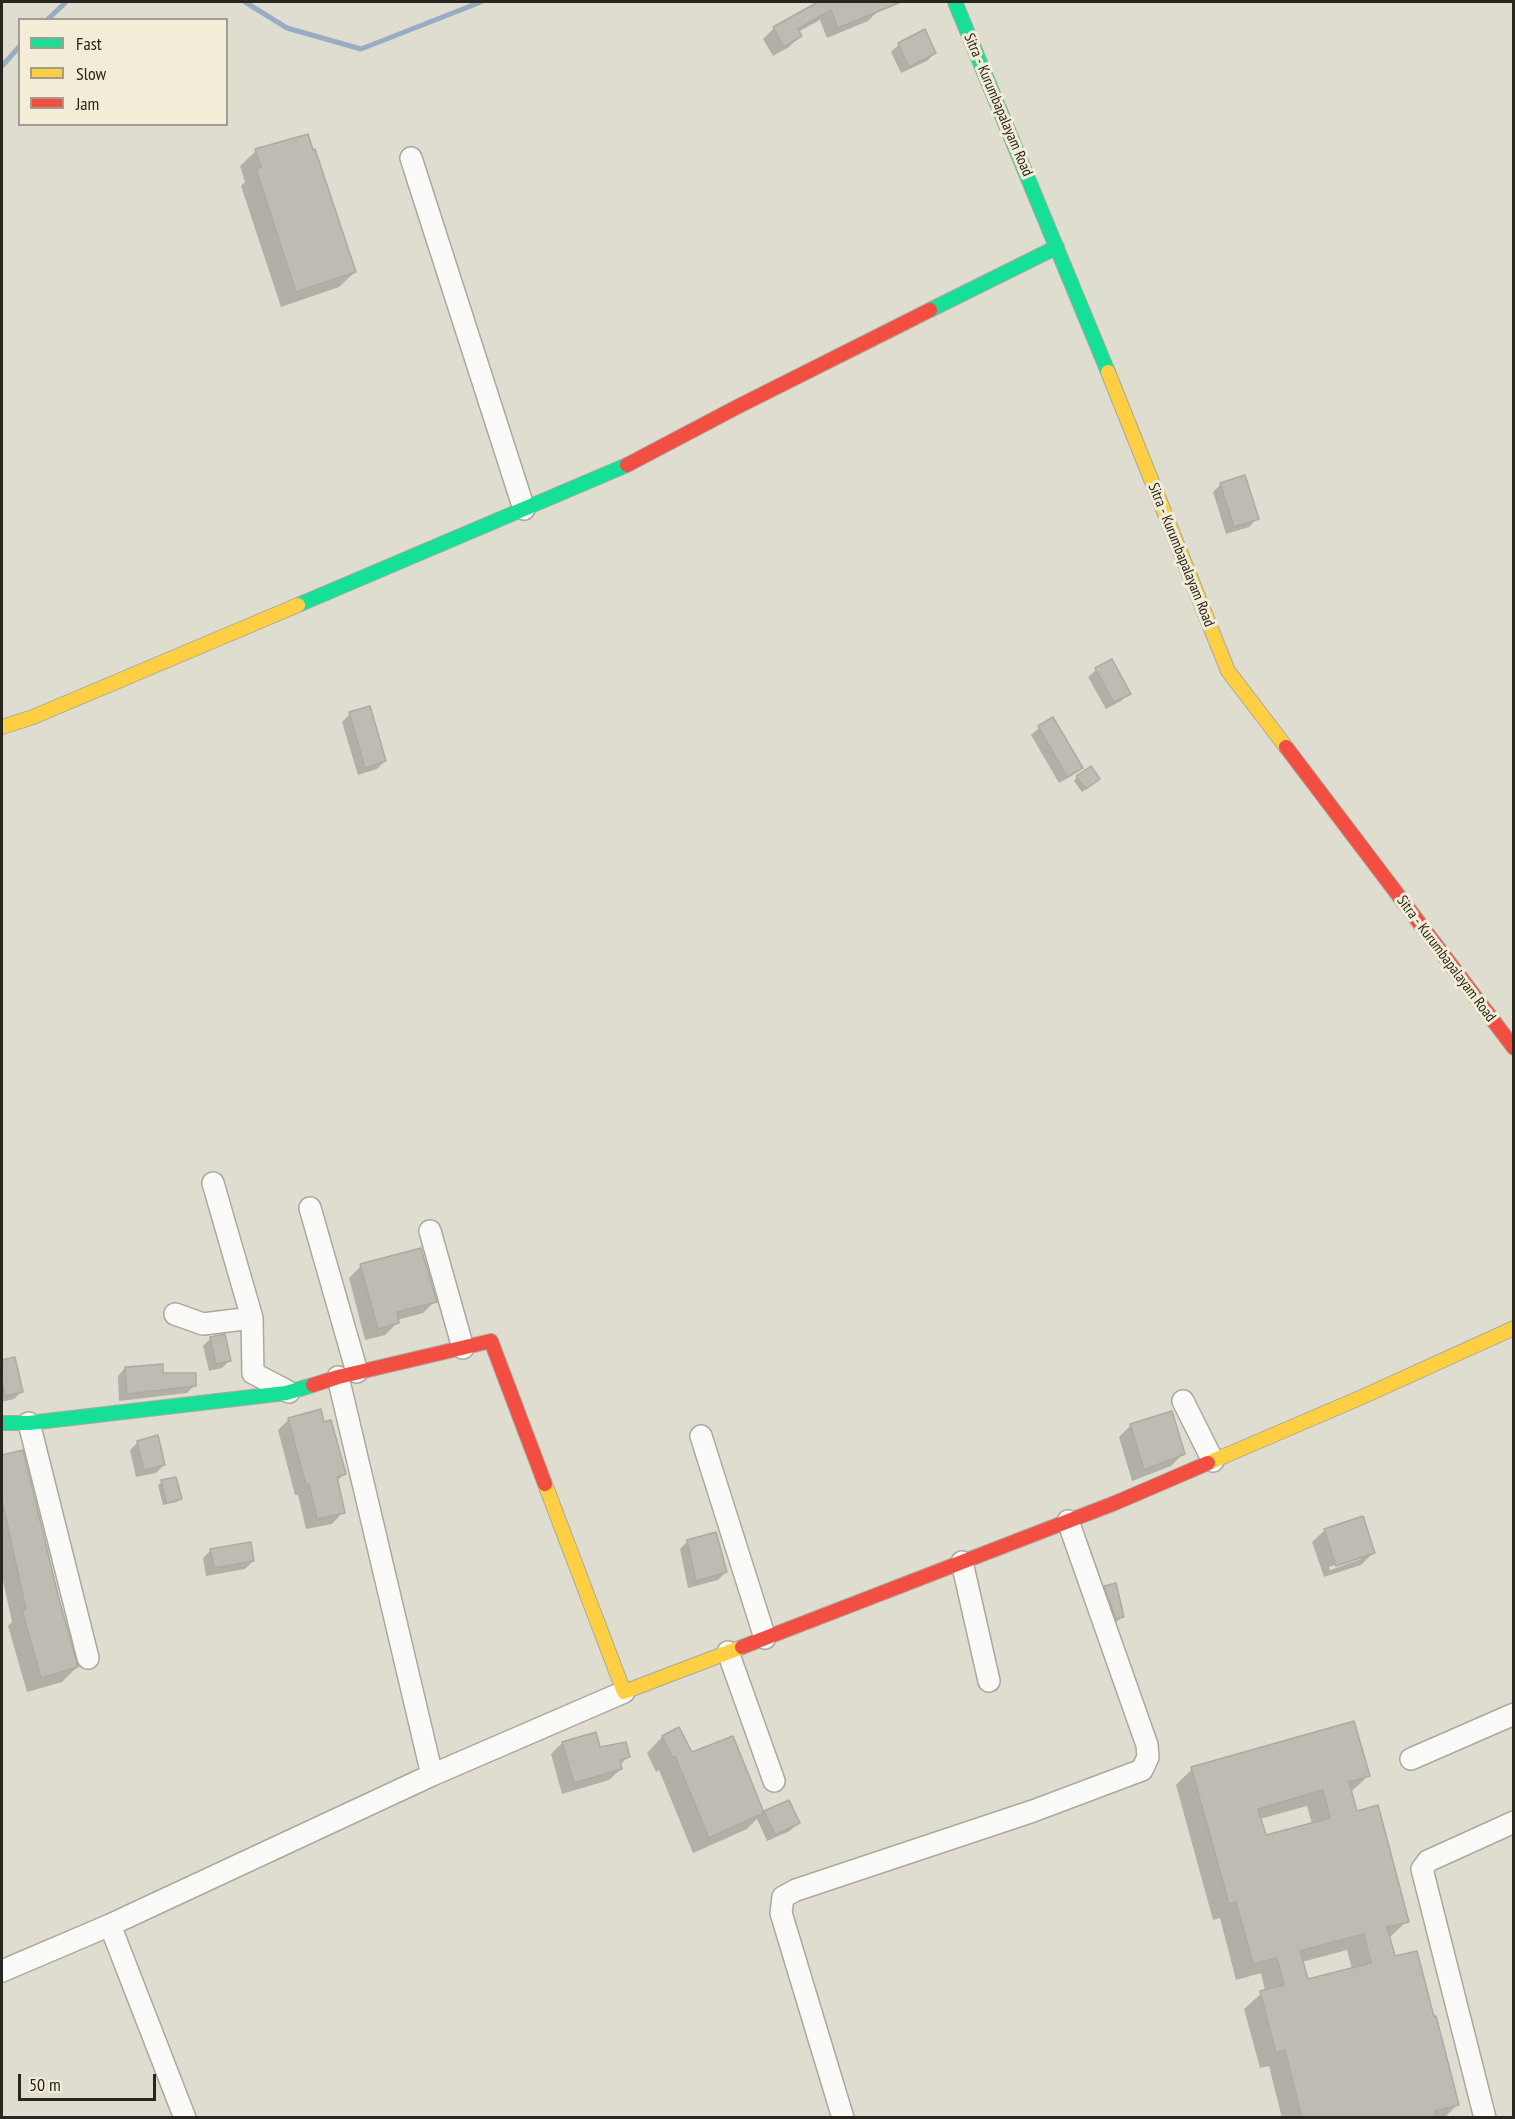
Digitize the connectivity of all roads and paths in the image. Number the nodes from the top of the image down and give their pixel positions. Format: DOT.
graph roads {
  1 [pos="955,2"];
  2 [pos="411,158"];
  3 [pos="1057,247"];
  4 [pos="524,508"];
  5 [pos="2,727"];
  6 [pos="1514,1048"];
  7 [pos="213,1183"];
  8 [pos="310,1208"];
  9 [pos="430,1232"];
  10 [pos="175,1314"];
  11 [pos="252,1318"];
  12 [pos="1514,1328"];
  13 [pos="463,1348"];
  14 [pos="347,1375"];
  15 [pos="290,1392"];
  16 [pos="1183,1401"];
  17 [pos="2,1423"];
  18 [pos="29,1423"];
  19 [pos="701,1436"];
  20 [pos="1213,1461"];
  21 [pos="1068,1521"];
  22 [pos="962,1562"];
  23 [pos="765,1638"];
  24 [pos="728,1652"];
  25 [pos="88,1658"];
  26 [pos="990,1681"];
  27 [pos="624,1692"];
  28 [pos="1514,1714"];
  29 [pos="1412,1759"];
  30 [pos="432,1775"];
  31 [pos="774,1781"];
  32 [pos="1514,1822"];
  33 [pos="110,1925"];
  34 [pos="2,1971"];
  35 [pos="185,2118"];
  36 [pos="843,2118"];
  37 [pos="1485,2118"];
  1 -- 3 [label="street, Sitra - Kurumbapalayam Road"];
  2 -- 4 [label="street"];
  3 -- 4 [label="street"];
  3 -- 6 [label="street, Sitra - Kurumbapalayam Road"];
  4 -- 5 [label="street"];
  7 -- 11 [label="street"];
  8 -- 14 [label="street"];
  9 -- 13 [label="street"];
  10 -- 11 [label="street"];
  11 -- 15 [label="street"];
  12 -- 20 [label="street"];
  13 -- 14 [label="street"];
  13 -- 27 [label="street"];
  14 -- 15 [label="street"];
  14 -- 30 [label="street"];
  15 -- 18 [label="street"];
  16 -- 20 [label="street"];
  17 -- 18 [label="street"];
  18 -- 25 [label="street"];
  19 -- 23 [label="street"];
  20 -- 21 [label="street"];
  21 -- 22 [label="street"];
  21 -- 36 [label="street"];
  22 -- 23 [label="street"];
  22 -- 26 [label="street"];
  23 -- 24 [label="street"];
  24 -- 27 [label="street"];
  24 -- 31 [label="street"];
  27 -- 30 [label="street"];
  28 -- 29 [label="street"];
  30 -- 33 [label="street"];
  32 -- 37 [label="street"];
  33 -- 34 [label="street"];
  33 -- 35 [label="street"];
}
